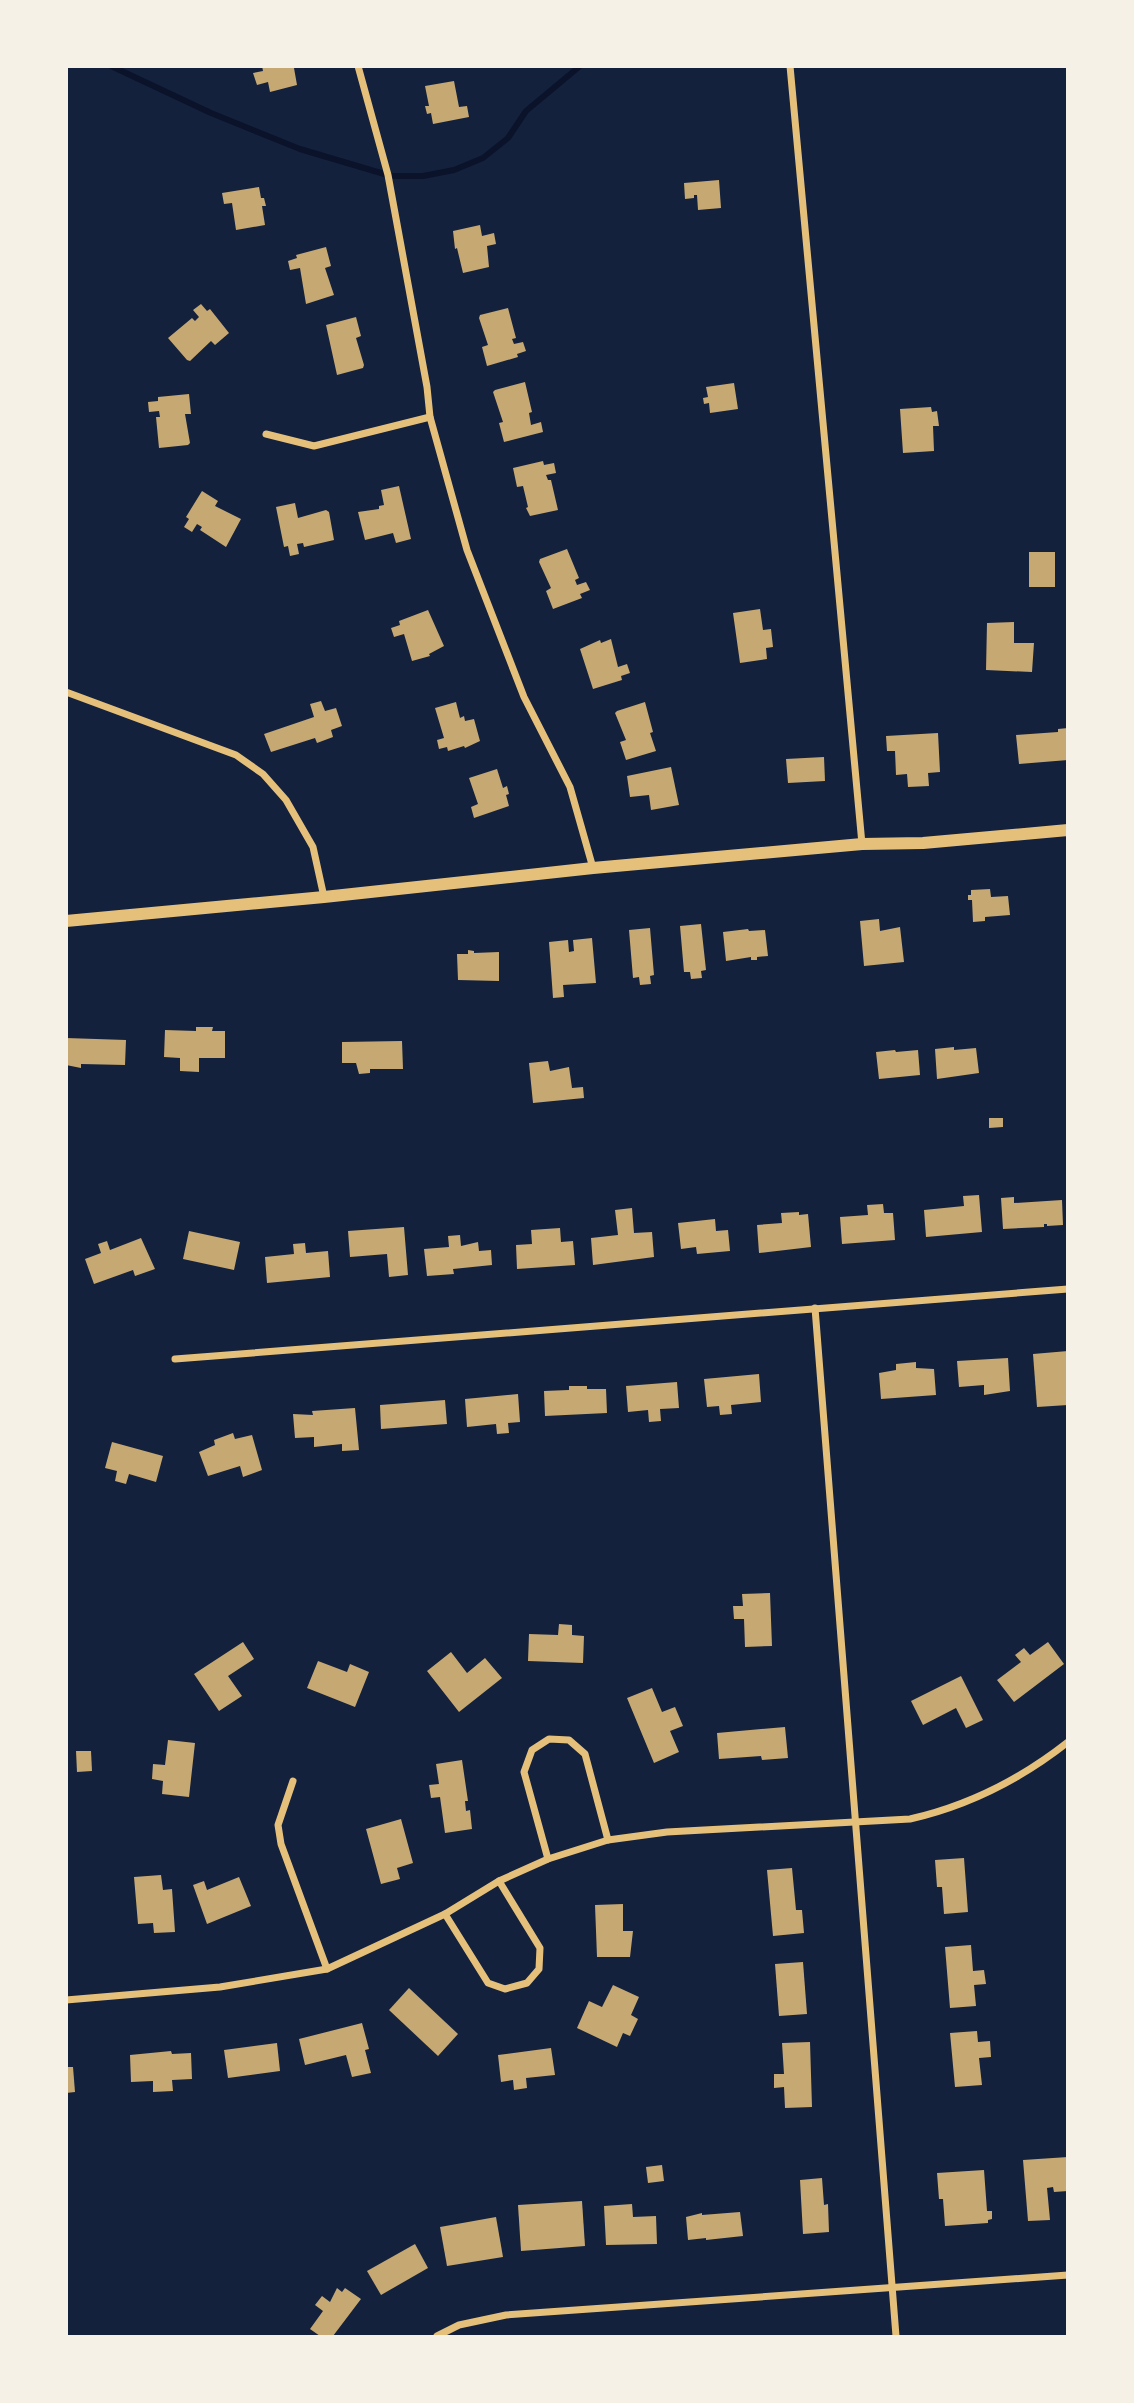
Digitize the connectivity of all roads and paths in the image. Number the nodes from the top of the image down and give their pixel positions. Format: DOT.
graph roads {
  1 [pos="358,66"];
  2 [pos="790,66"];
  3 [pos="430,418"];
  4 [pos="266,434"];
  5 [pos="66,692"];
  6 [pos="1068,830"];
  7 [pos="862,845"];
  8 [pos="593,868"];
  9 [pos="324,897"];
  10 [pos="66,921"];
  11 [pos="1068,1289"];
  12 [pos="815,1308"];
  13 [pos="175,1359"];
  14 [pos="1068,1742"];
  15 [pos="293,1781"];
  16 [pos="856,1820"];
  17 [pos="608,1840"];
  18 [pos="548,1858"];
  19 [pos="499,1881"];
  20 [pos="445,1914"];
  21 [pos="327,1969"];
  22 [pos="66,2000"];
  23 [pos="1068,2275"];
  24 [pos="893,2288"];
  25 [pos="437,2336"];
  26 [pos="897,2336"];
  1 -- 3 [label="street"];
  2 -- 7 [label="street"];
  3 -- 4 [label="street"];
  3 -- 8 [label="street"];
  5 -- 9 [label="street"];
  6 -- 7 [label="street"];
  7 -- 8 [label="street"];
  8 -- 9 [label="street"];
  9 -- 10 [label="street"];
  11 -- 12 [label="street"];
  12 -- 13 [label="street"];
  12 -- 16 [label="street"];
  14 -- 16 [label="street"];
  15 -- 21 [label="street"];
  16 -- 17 [label="street"];
  16 -- 24 [label="street"];
  17 -- 18 [label="street"];
  17 -- 18 [label="street"];
  18 -- 19 [label="street"];
  19 -- 20 [label="street"];
  19 -- 20 [label="street"];
  20 -- 21 [label="street"];
  21 -- 22 [label="street"];
  23 -- 24 [label="street"];
  24 -- 25 [label="street"];
  24 -- 26 [label="street"];
}
